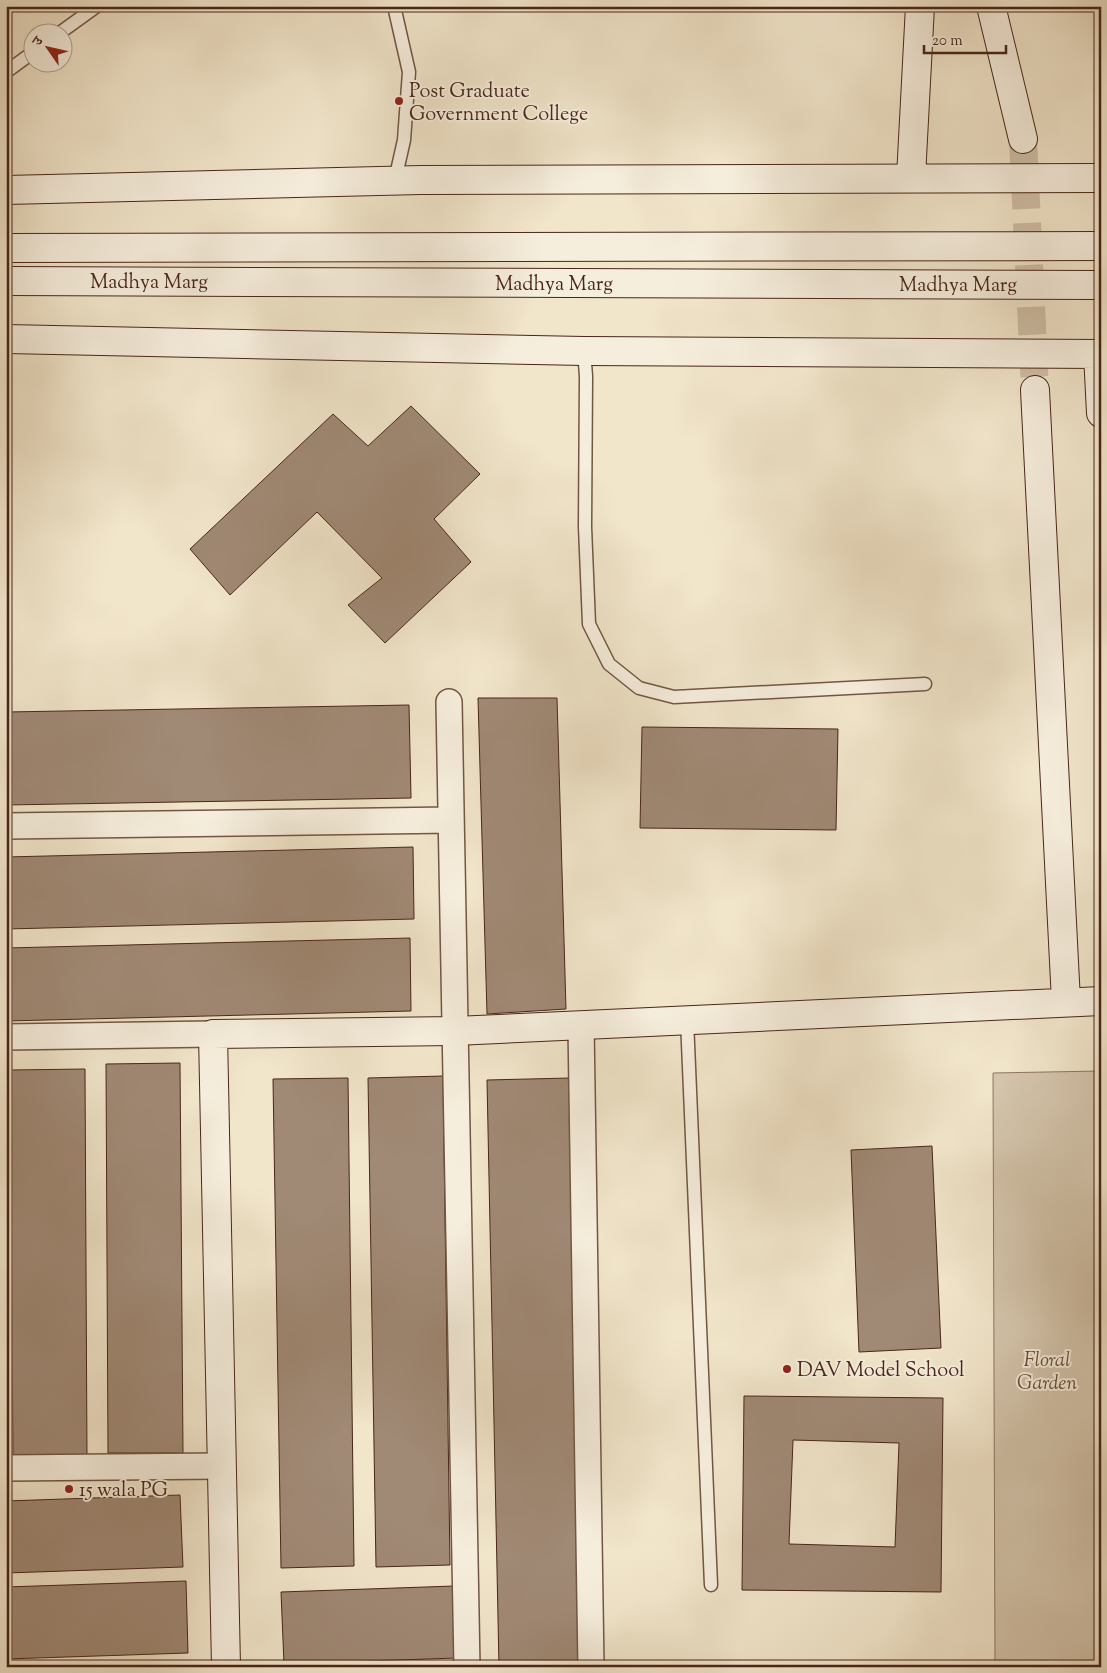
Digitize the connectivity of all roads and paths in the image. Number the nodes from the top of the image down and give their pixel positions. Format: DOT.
graph roads {
  1 [pos="97,6"];
  2 [pos="394,6"];
  3 [pos="920,6"];
  4 [pos="991,6"];
  5 [pos="72,24"];
  6 [pos="22,60"];
  7 [pos="6,72"];
  8 [pos="1022,138"];
  9 [pos="911,177"];
  10 [pos="1101,178"];
  11 [pos="395,180"];
  12 [pos="6,190"];
  13 [pos="1101,246"];
  14 [pos="6,248"];
  15 [pos="6,281"];
  16 [pos="1101,285"];
  17 [pos="6,338"];
  18 [pos="584,351"];
  19 [pos="1100,354"];
  20 [pos="1035,390"];
  21 [pos="1101,413"];
  22 [pos="925,684"];
  23 [pos="449,702"];
  24 [pos="451,820"];
  25 [pos="6,826"];
  26 [pos="1066,1001"];
  27 [pos="1101,1001"];
  28 [pos="687,1020"];
  29 [pos="581,1025"];
  30 [pos="455,1031"];
  31 [pos="213,1034"];
  32 [pos="6,1037"];
  33 [pos="222,1466"];
  34 [pos="6,1468"];
  35 [pos="711,1586"];
  36 [pos="226,1667"];
  37 [pos="467,1667"];
  38 [pos="592,1667"];
  1 -- 5 [label="lane"];
  2 -- 11 [label="lane"];
  3 -- 9 [label="street"];
  4 -- 8 [label="street"];
  6 -- 7 [label="lane"];
  9 -- 10 [label="street"];
  9 -- 11 [label="street"];
  11 -- 12 [label="street"];
  13 -- 14 [label="street, Madhya Marg"];
  15 -- 16 [label="street, Madhya Marg"];
  17 -- 18 [label="street"];
  18 -- 19 [label="street"];
  18 -- 22 [label="lane"];
  19 -- 21 [label="street"];
  20 -- 26 [label="street"];
  23 -- 24 [label="street"];
  24 -- 25 [label="street"];
  24 -- 30 [label="street"];
  26 -- 27 [label="street"];
  26 -- 28 [label="street"];
  28 -- 29 [label="street"];
  28 -- 35 [label="lane"];
  29 -- 30 [label="street"];
  29 -- 38 [label="street"];
  30 -- 31 [label="street"];
  30 -- 37 [label="street"];
  31 -- 32 [label="street"];
  31 -- 33 [label="street"];
  33 -- 34 [label="street"];
  33 -- 36 [label="street"];
}
